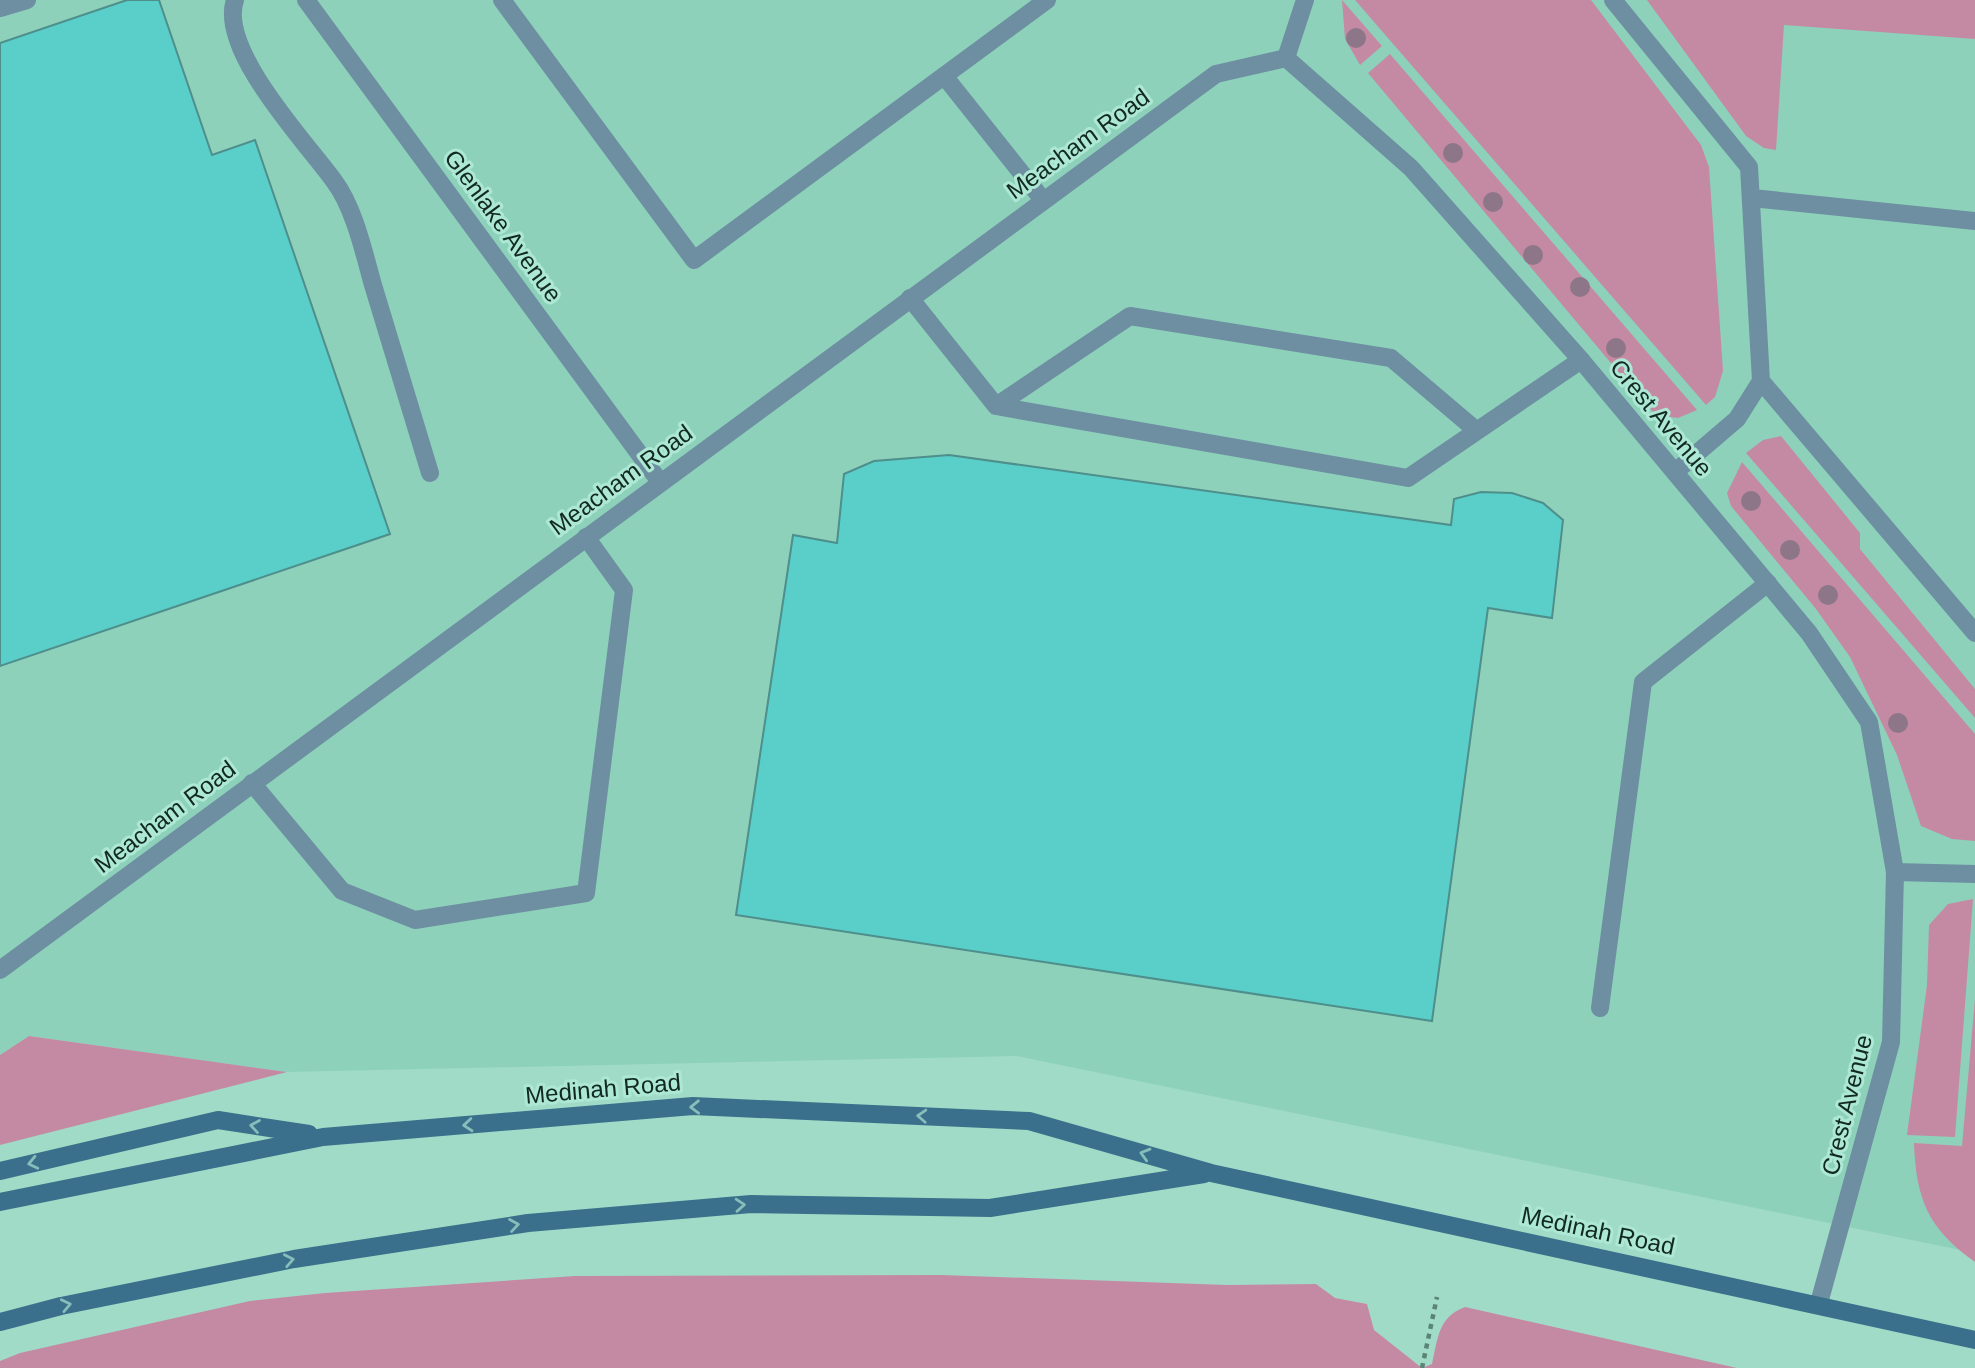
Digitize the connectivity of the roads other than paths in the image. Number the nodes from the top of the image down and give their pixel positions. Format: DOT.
graph roads {
  1 [pos="27,0"];
  2 [pos="235,0"];
  3 [pos="306,0"];
  4 [pos="502,0"];
  5 [pos="1047,0"];
  6 [pos="1305,0"];
  7 [pos="1613,0"];
  8 [pos="0,8"];
  9 [pos="1286,58"];
  10 [pos="945,77"];
  11 [pos="1752,198"];
  12 [pos="1043,200"];
  13 [pos="1975,221"];
  14 [pos="910,298"];
  15 [pos="1581,360"];
  16 [pos="1761,382"];
  17 [pos="996,406"];
  18 [pos="1477,431"];
  19 [pos="1675,472"];
  20 [pos="430,473"];
  21 [pos="660,482"];
  22 [pos="586,537"];
  23 [pos="1768,583"];
  24 [pos="1975,633"];
  25 [pos="252,783"];
  26 [pos="1895,872"];
  27 [pos="1975,874"];
  28 [pos="0,970"];
  29 [pos="1600,1008"];
  30 [pos="323,1137"];
  31 [pos="0,1171"];
  32 [pos="1210,1173"];
  33 [pos="0,1202"];
  34 [pos="1819,1303"];
  35 [pos="0,1322"];
  36 [pos="1975,1340"];
  1 -- 8 [label="street"];
  2 -- 20 [label="street"];
  3 -- 21 [label="street, Glenlake Avenue"];
  4 -- 10 [label="street"];
  5 -- 10 [label="street"];
  6 -- 9 [label="street"];
  7 -- 11 [label="street"];
  9 -- 12 [label="street, Meacham Road"];
  9 -- 15 [label="street, Crest Avenue"];
  10 -- 12 [label="street"];
  11 -- 13 [label="street"];
  11 -- 16 [label="street"];
  12 -- 14 [label="street, Meacham Road"];
  14 -- 17 [label="street"];
  14 -- 21 [label="street, Meacham Road"];
  15 -- 18 [label="street"];
  15 -- 19 [label="street, Crest Avenue"];
  16 -- 19 [label="street"];
  16 -- 24 [label="street"];
  17 -- 18 [label="street"];
  17 -- 18 [label="street"];
  19 -- 23 [label="street, Crest Avenue"];
  21 -- 22 [label="street, Meacham Road"];
  22 -- 25 [label="street, Meacham Road"];
  22 -- 25 [label="street"];
  23 -- 26 [label="street, Crest Avenue"];
  23 -- 29 [label="street"];
  25 -- 28 [label="street, Meacham Road"];
  26 -- 27 [label="street"];
  26 -- 34 [label="street, Crest Avenue"];
  30 -- 31 [label="main road, one-way"];
  32 -- 30 [label="main road, Medinah Road, one-way"];
  30 -- 33 [label="main road, Medinah Road"];
  32 -- 34 [label="main road, Medinah Road"];
  35 -- 32 [label="main road, Medinah Road, one-way"];
  34 -- 36 [label="main road, Medinah Road"];
}
